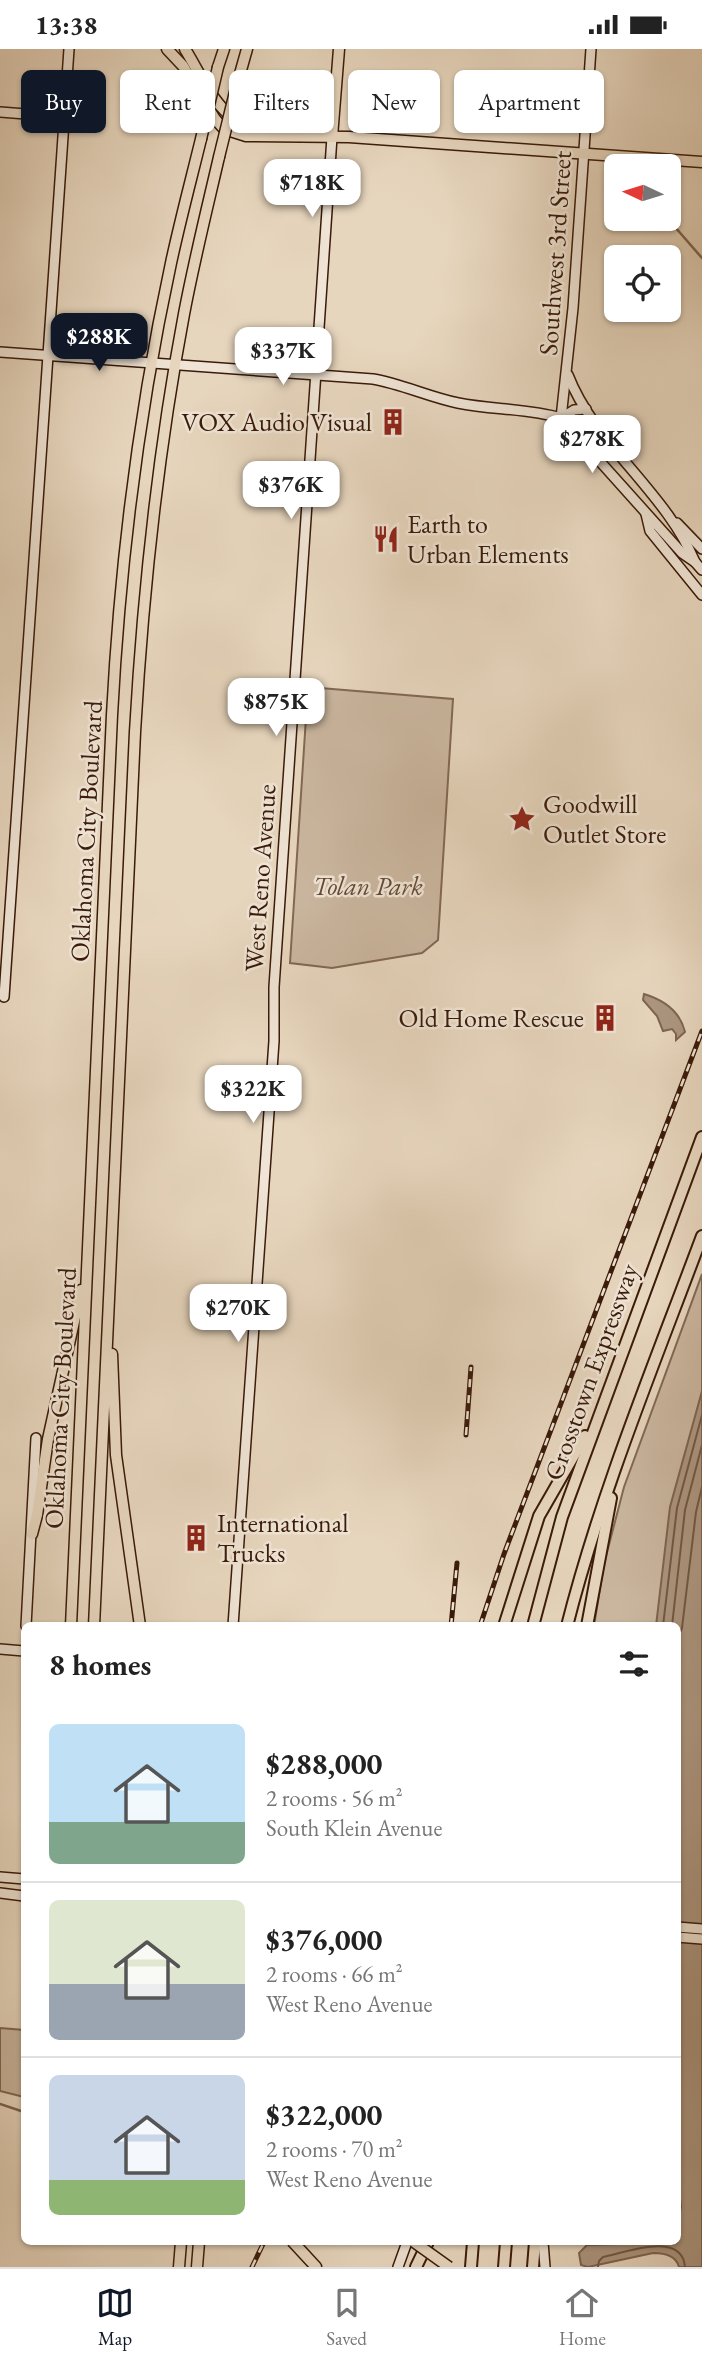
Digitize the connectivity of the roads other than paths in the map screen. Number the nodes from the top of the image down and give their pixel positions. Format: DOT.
graph roads {
  1 [pos="68,49"];
  2 [pos="167,49"];
  3 [pos="185,49"];
  4 [pos="224,49"];
  5 [pos="247,49"];
  6 [pos="339,49"];
  7 [pos="591,49"];
  8 [pos="67,70"];
  9 [pos="0,112"];
  10 [pos="21,114"];
  11 [pos="63,133"];
  12 [pos="277,134"];
  13 [pos="332,137"];
  14 [pos="584,154"];
  15 [pos="702,162"];
  16 [pos="0,352"];
  17 [pos="47,355"];
  18 [pos="152,362"];
  19 [pos="176,364"];
  20 [pos="567,373"];
  21 [pos="316,374"];
  22 [pos="586,409"];
  23 [pos="561,418"];
  24 [pos="665,512"];
  25 [pos="646,513"];
  26 [pos="702,549"];
  27 [pos="699,566"];
  28 [pos="702,595"];
  29 [pos="4,997"];
  30 [pos="702,1137"];
  31 [pos="702,1236"];
  32 [pos="87,1259"];
  33 [pos="110,1277"];
  34 [pos="601,1409"];
  35 [pos="36,1438"];
  36 [pos="621,1452"];
  37 [pos="32,1534"];
  38 [pos="26,1622"];
  39 [pos="71,1622"];
  40 [pos="94,1622"];
  41 [pos="139,1622"];
  42 [pos="233,1622"];
  43 [pos="505,1622"];
  44 [pos="534,1622"];
  45 [pos="568,1622"];
  46 [pos="588,1622"];
  47 [pos="0,1649"];
  48 [pos="21,1651"];
  49 [pos="0,1877"];
  50 [pos="21,1879"];
  51 [pos="0,1893"];
  52 [pos="21,1896"];
  53 [pos="681,1927"];
  54 [pos="702,1929"];
  55 [pos="681,1937"];
  56 [pos="702,1939"];
  57 [pos="181,2245"];
  58 [pos="199,2245"];
  59 [pos="296,2245"];
  60 [pos="406,2245"];
  61 [pos="418,2245"];
  62 [pos="427,2245"];
  63 [pos="473,2245"];
  64 [pos="506,2245"];
  65 [pos="536,2245"];
  66 [pos="543,2245"];
  67 [pos="179,2267"];
  68 [pos="197,2267"];
  69 [pos="316,2267"];
  70 [pos="398,2267"];
  71 [pos="416,2267"];
  72 [pos="449,2267"];
  73 [pos="471,2267"];
  74 [pos="504,2267"];
  75 [pos="533,2267"];
  76 [pos="545,2267"];
  1 -- 8 [label="main road"];
  2 -- 12 [label="main road"];
  3 -- 12 [label="main road"];
  4 -- 18 [label="main road, Oklahoma City Boulevard, bridge"];
  5 -- 19 [label="main road, Oklahoma City Boulevard, bridge"];
  6 -- 13 [label="main road, West Reno Avenue"];
  7 -- 14 [label="main road, Southwest 3rd Street"];
  9 -- 10 [label="main road"];
  11 -- 17 [label="main road"];
  12 -- 13 [label="main road"];
  13 -- 14 [label="main road"];
  13 -- 21 [label="main road, West Reno Avenue"];
  14 -- 15 [label="main road"];
  14 -- 20 [label="main road, Southwest 3rd Street"];
  16 -- 17 [label="main road"];
  17 -- 18 [label="main road"];
  17 -- 29 [label="main road"];
  18 -- 19 [label="main road"];
  18 -- 32 [label="main road, Oklahoma City Boulevard"];
  19 -- 21 [label="main road"];
  19 -- 33 [label="main road, Oklahoma City Boulevard"];
  20 -- 22 [label="main road"];
  20 -- 23 [label="main road, Southwest 3rd Street"];
  21 -- 23 [label="main road"];
  21 -- 42 [label="main road, West Reno Avenue"];
  22 -- 23 [label="main road"];
  22 -- 24 [label="main road"];
  23 -- 25 [label="main road"];
  24 -- 26 [label="main road"];
  24 -- 27 [label="main road"];
  25 -- 27 [label="main road"];
  25 -- 28 [label="main road"];
  30 -- 34 [label="highway, Crosstown Expressway"];
  31 -- 36 [label="highway"];
  32 -- 37 [label="main road"];
  32 -- 39 [label="main road, Oklahoma City Boulevard"];
  33 -- 40 [label="main road, Oklahoma City Boulevard"];
  33 -- 41 [label="main road"];
  34 -- 43 [label="highway"];
  34 -- 44 [label="highway, Crosstown Expressway"];
  35 -- 37 [label="main road"];
  36 -- 45 [label="highway"];
  36 -- 46 [label="highway"];
  37 -- 38 [label="main road"];
  47 -- 48 [label="main road"];
  49 -- 50 [label="main road"];
  51 -- 52 [label="main road"];
  53 -- 54 [label="main road"];
  55 -- 56 [label="main road"];
  57 -- 67 [label="main road"];
  58 -- 68 [label="main road"];
  59 -- 69 [label="main road"];
  60 -- 70 [label="main road"];
  61 -- 72 [label="main road, bridge"];
  62 -- 71 [label="highway"];
  63 -- 73 [label="highway"];
  64 -- 74 [label="highway"];
  65 -- 75 [label="highway"];
  66 -- 76 [label="main road"];
}
